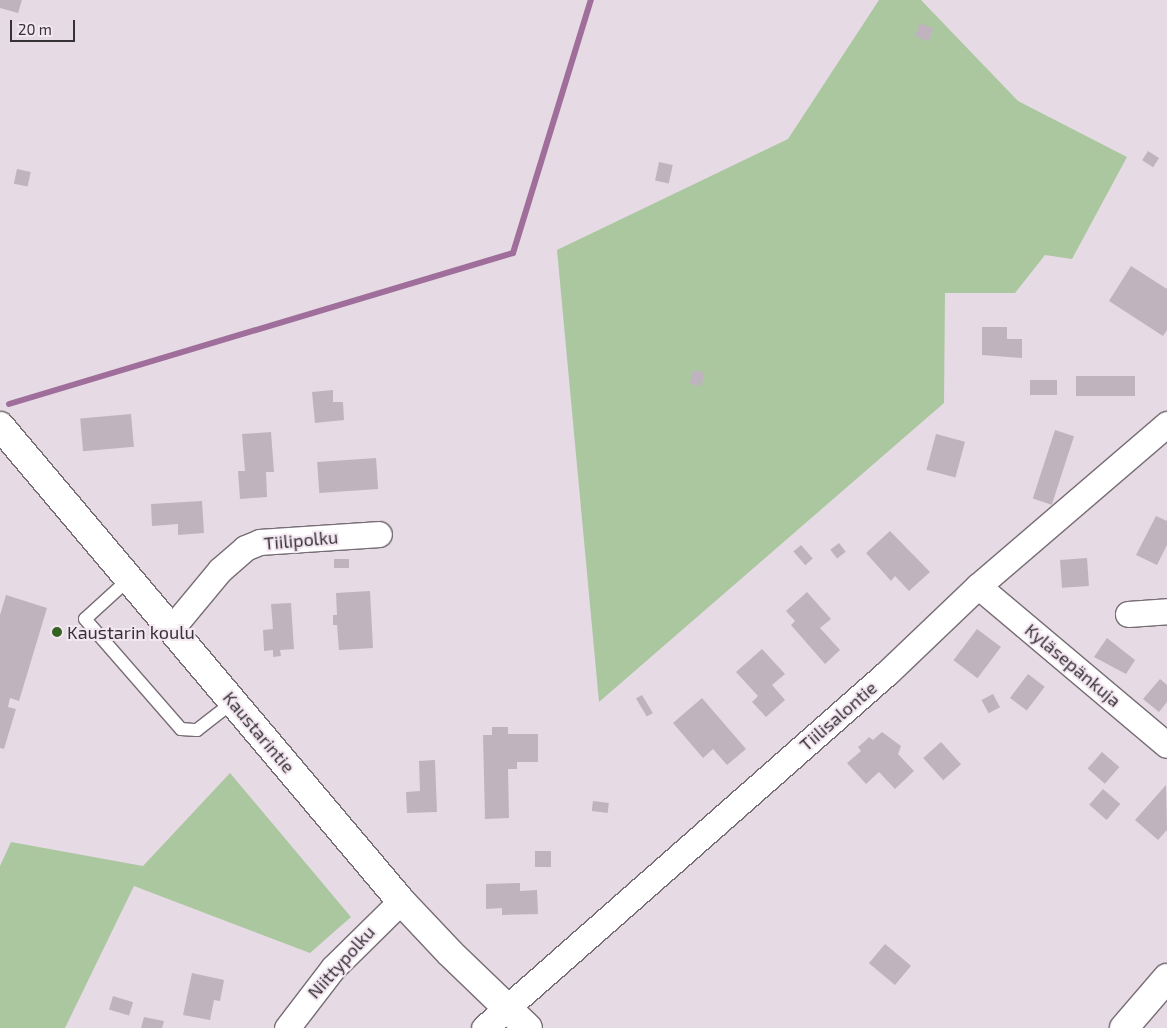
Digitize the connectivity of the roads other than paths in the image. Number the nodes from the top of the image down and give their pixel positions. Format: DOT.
graph roads {
  1 [pos="1167,424"];
  2 [pos="0,426"];
  3 [pos="379,534"];
  4 [pos="129,579"];
  5 [pos="978,586"];
  6 [pos="1167,611"];
  7 [pos="1128,614"];
  8 [pos="171,629"];
  9 [pos="234,702"];
  10 [pos="1167,745"];
  11 [pos="402,901"];
  12 [pos="1167,978"];
  13 [pos="506,1006"];
  14 [pos="286,1028"];
  15 [pos="484,1028"];
  16 [pos="528,1028"];
  17 [pos="1124,1028"];
  1 -- 5 [label="street, Tiilisalontie"];
  2 -- 4 [label="street, Kaustarintie"];
  3 -- 8 [label="street, Tiilipolku"];
  4 -- 8 [label="street, Kaustarintie"];
  4 -- 9 [label="lane"];
  5 -- 10 [label="street, Kyläsepänkuja"];
  5 -- 13 [label="street, Tiilisalontie"];
  6 -- 7 [label="street"];
  8 -- 9 [label="street, Kaustarintie"];
  9 -- 11 [label="street, Kaustarintie"];
  11 -- 13 [label="street, Kaustarintie"];
  11 -- 14 [label="street, Niittypolku"];
  12 -- 17 [label="street"];
  13 -- 15 [label="street, Tiilisalontie"];
  13 -- 16 [label="street, Kaustarintie"];
}
